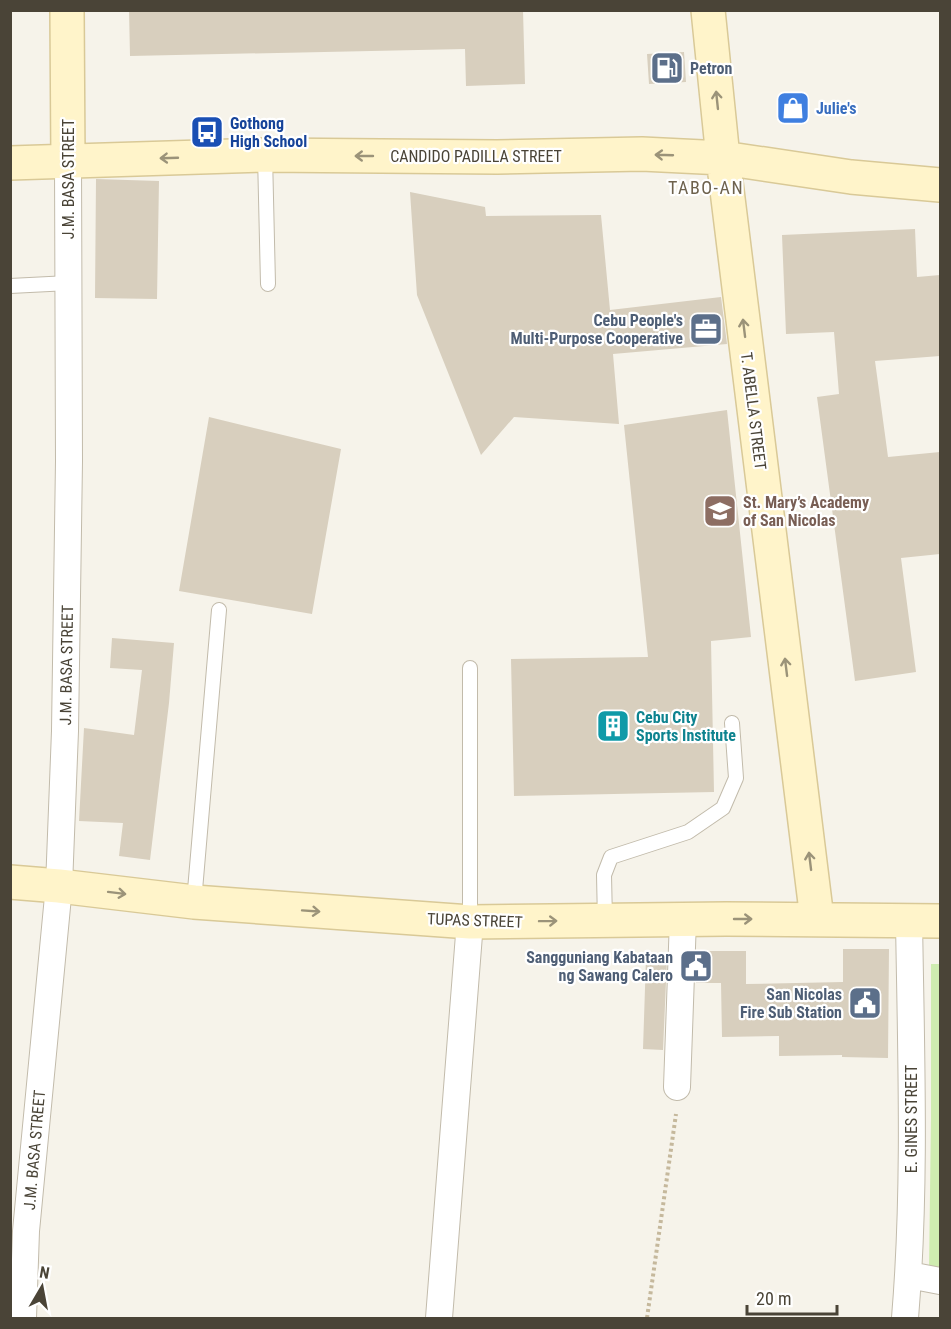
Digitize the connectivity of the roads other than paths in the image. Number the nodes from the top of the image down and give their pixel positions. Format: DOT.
graph roads {
  1 [pos="67,10"];
  2 [pos="708,10"];
  3 [pos="266,155"];
  4 [pos="723,158"];
  5 [pos="68,162"];
  6 [pos="10,163"];
  7 [pos="940,184"];
  8 [pos="69,283"];
  9 [pos="268,284"];
  10 [pos="10,286"];
  11 [pos="219,610"];
  12 [pos="470,668"];
  13 [pos="732,723"];
  14 [pos="10,882"];
  15 [pos="59,886"];
  16 [pos="194,902"];
  17 [pos="817,919"];
  18 [pos="683,920"];
  19 [pos="925,920"];
  20 [pos="605,921"];
  21 [pos="470,922"];
  22 [pos="677,1087"];
  23 [pos="909,1275"];
  24 [pos="940,1281"];
  25 [pos="23,1318"];
  26 [pos="439,1318"];
  27 [pos="905,1318"];
  1 -- 5 [label="street, J.M. BASA STREET"];
  4 -- 2 [label="street, T. ABELLA STREET, one-way"];
  4 -- 3 [label="street, CANDIDO PADILLA STREET, one-way"];
  3 -- 5 [label="street, CANDIDO PADILLA STREET, one-way"];
  3 -- 9 [label="lane"];
  4 -- 7 [label="street, CANDIDO PADILLA STREET"];
  17 -- 4 [label="street, T. ABELLA STREET, one-way"];
  5 -- 6 [label="street, CANDIDO PADILLA STREET"];
  5 -- 8 [label="street, J.M. BASA STREET"];
  8 -- 10 [label="lane"];
  8 -- 15 [label="street, J.M. BASA STREET"];
  11 -- 16 [label="lane"];
  12 -- 21 [label="lane"];
  13 -- 20 [label="lane"];
  14 -- 15 [label="street, TUPAS STREET"];
  15 -- 16 [label="street, TUPAS STREET, one-way"];
  15 -- 25 [label="street, J.M. BASA STREET"];
  16 -- 21 [label="street, TUPAS STREET, one-way"];
  18 -- 17 [label="street, TUPAS STREET, one-way"];
  17 -- 19 [label="street, TUPAS STREET"];
  18 -- 20 [label="street, TUPAS STREET"];
  18 -- 22 [label="street"];
  19 -- 23 [label="street, E. GINES STREET"];
  21 -- 20 [label="street, TUPAS STREET, one-way"];
  21 -- 26 [label="street"];
  23 -- 24 [label="street"];
  23 -- 27 [label="street, E. GINES STREET"];
}
